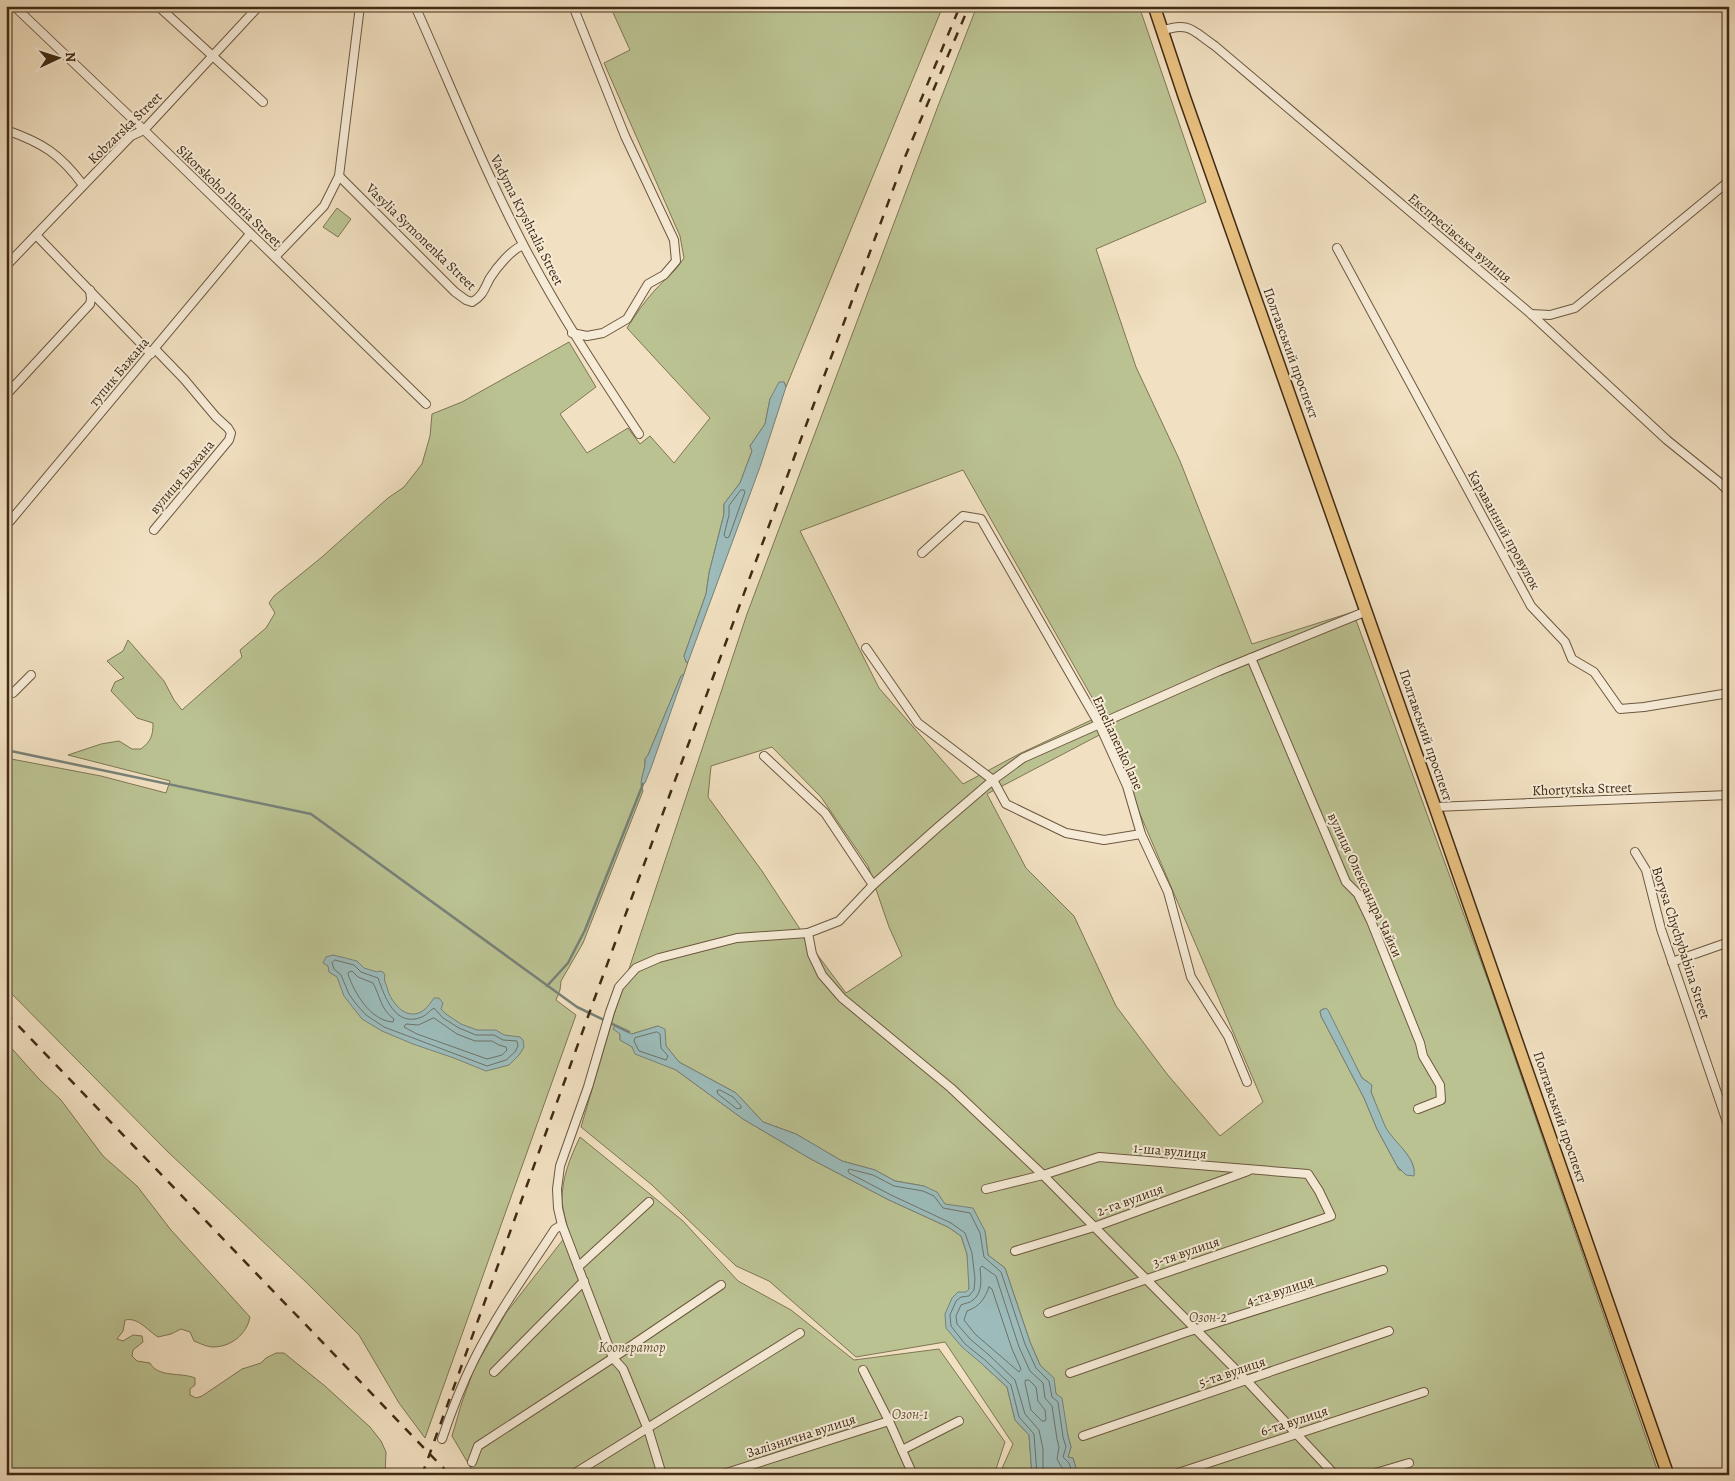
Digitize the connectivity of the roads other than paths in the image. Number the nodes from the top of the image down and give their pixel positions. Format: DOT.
graph roads {
  1 [pos="14,6"];
  2 [pos="158,6"];
  3 [pos="259,6"];
  4 [pos="360,6"];
  5 [pos="415,6"];
  6 [pos="573,6"];
  7 [pos="1154,6"];
  8 [pos="1162,31"];
  9 [pos="212,55"];
  10 [pos="263,102"];
  11 [pos="6,130"];
  12 [pos="144,130"];
  13 [pos="339,176"];
  14 [pos="1729,181"];
  15 [pos="83,185"];
  16 [pos="250,234"];
  17 [pos="36,235"];
  18 [pos="523,245"];
  19 [pos="1337,248"];
  20 [pos="275,257"];
  21 [pos="6,266"];
  22 [pos="90,290"];
  23 [pos="1531,314"];
  24 [pos="572,333"];
  25 [pos="153,352"];
  26 [pos="6,395"];
  27 [pos="426,404"];
  28 [pos="639,434"];
  29 [pos="1729,492"];
  30 [pos="8,522"];
  31 [pos="154,530"];
  32 [pos="922,553"];
  33 [pos="1367,611"];
  34 [pos="866,648"];
  35 [pos="1251,658"];
  36 [pos="31,675"];
  37 [pos="6,692"];
  38 [pos="1729,693"];
  39 [pos="1099,724"];
  40 [pos="764,756"];
  41 [pos="992,780"];
  42 [pos="1729,795"];
  43 [pos="1436,807"];
  44 [pos="1141,834"];
  45 [pos="1635,852"];
  46 [pos="873,885"];
  47 [pos="808,933"];
  48 [pos="1729,942"];
  49 [pos="1672,962"];
  50 [pos="1247,1082"];
  51 [pos="1418,1109"];
  52 [pos="1729,1128"];
  53 [pos="1251,1170"];
  54 [pos="1043,1175"];
  55 [pos="986,1189"];
  56 [pos="649,1202"];
  57 [pos="1331,1216"];
  58 [pos="562,1225"];
  59 [pos="1094,1227"];
  60 [pos="1016,1251"];
  61 [pos="578,1267"];
  62 [pos="1383,1270"];
  63 [pos="1145,1280"];
  64 [pos="584,1281"];
  65 [pos="721,1285"];
  66 [pos="1048,1312"];
  67 [pos="1196,1330"];
  68 [pos="1390,1331"];
  69 [pos="800,1333"];
  70 [pos="613,1358"];
  71 [pos="863,1370"];
  72 [pos="494,1372"];
  73 [pos="1070,1373"];
  74 [pos="1247,1381"];
  75 [pos="1424,1392"];
  76 [pos="889,1421"];
  77 [pos="959,1421"];
  78 [pos="647,1427"];
  79 [pos="1296,1433"];
  80 [pos="1083,1436"];
  81 [pos="442,1439"];
  82 [pos="902,1450"];
  83 [pos="472,1462"];
  84 [pos="1409,1463"];
  85 [pos="572,1475"];
  86 [pos="662,1475"];
  87 [pos="720,1475"];
  88 [pos="913,1475"];
  89 [pos="1172,1475"];
  90 [pos="1335,1475"];
  91 [pos="1369,1475"];
  92 [pos="1668,1475"];
  1 -- 12 [label="street, Sikorskoho Ihoria Street"];
  2 -- 9 [label="street"];
  3 -- 9 [label="street, Kobzarska Street"];
  4 -- 13 [label="street"];
  5 -- 18 [label="street, Vadyma Kryshtalia Street"];
  6 -- 24 [label="street"];
  7 -- 8 [label="highway, Полтавський проспект"];
  8 -- 23 [label="street, Експресівська вулиця"];
  8 -- 33 [label="highway, Полтавський проспект"];
  9 -- 10 [label="street"];
  9 -- 12 [label="street, Kobzarska Street"];
  11 -- 15 [label="street"];
  12 -- 15 [label="street, Kobzarska Street"];
  12 -- 16 [label="street, Sikorskoho Ihoria Street"];
  13 -- 18 [label="street, Vasylia Symonenka Street"];
  13 -- 20 [label="street"];
  14 -- 23 [label="street"];
  15 -- 17 [label="street, Kobzarska Street"];
  16 -- 20 [label="street, Sikorskoho Ihoria Street"];
  16 -- 25 [label="street, тупик Бажана"];
  17 -- 21 [label="street, Kobzarska Street"];
  17 -- 22 [label="street, вулиця Бажана"];
  18 -- 24 [label="street, Vadyma Kryshtalia Street"];
  19 -- 38 [label="street, Караванний провулок"];
  20 -- 27 [label="street, Sikorskoho Ihoria Street"];
  22 -- 25 [label="street, вулиця Бажана"];
  22 -- 26 [label="street"];
  23 -- 29 [label="street, Експресівська вулиця"];
  24 -- 28 [label="street, Vadyma Kryshtalia Street"];
  25 -- 30 [label="street, тупик Бажана"];
  25 -- 31 [label="street, вулиця Бажана"];
  32 -- 39 [label="street, Emelianenko lane"];
  33 -- 35 [label="street"];
  33 -- 43 [label="highway, Полтавський проспект"];
  34 -- 41 [label="street"];
  35 -- 39 [label="street"];
  35 -- 51 [label="street, вулиця Олександра Чайки"];
  36 -- 37 [label="street"];
  39 -- 41 [label="street"];
  39 -- 44 [label="street, Emelianenko lane"];
  40 -- 46 [label="street"];
  41 -- 44 [label="street"];
  41 -- 46 [label="street"];
  42 -- 43 [label="street, Khortytska Street"];
  43 -- 92 [label="highway, Полтавський проспект"];
  44 -- 50 [label="street, Emelianenko lane"];
  45 -- 49 [label="street, Borysa Chychybabina Street"];
  46 -- 47 [label="street"];
  47 -- 54 [label="street"];
  47 -- 58 [label="street"];
  48 -- 49 [label="street"];
  49 -- 52 [label="street, Borysa Chychybabina Street"];
  53 -- 54 [label="street, 1-ша вулиця"];
  53 -- 57 [label="street, 1-ша вулиця"];
  53 -- 59 [label="street, 2-га вулиця"];
  54 -- 55 [label="street, 1-ша вулиця"];
  54 -- 59 [label="street"];
  56 -- 61 [label="street"];
  57 -- 63 [label="street, 3-тя вулиця"];
  58 -- 61 [label="street"];
  58 -- 81 [label="street"];
  59 -- 60 [label="street, 2-га вулиця"];
  59 -- 63 [label="street"];
  61 -- 64 [label="street"];
  62 -- 67 [label="street, 4-та вулиця"];
  63 -- 66 [label="street, 3-тя вулиця"];
  63 -- 67 [label="street"];
  64 -- 70 [label="street"];
  64 -- 72 [label="street"];
  65 -- 70 [label="street"];
  67 -- 73 [label="street, 4-та вулиця"];
  67 -- 74 [label="street"];
  68 -- 74 [label="street, 5-та вулиця"];
  69 -- 78 [label="street"];
  70 -- 78 [label="street"];
  70 -- 83 [label="street"];
  71 -- 76 [label="street"];
  74 -- 79 [label="street"];
  74 -- 80 [label="street, 5-та вулиця"];
  75 -- 79 [label="street, 6-та вулиця"];
  76 -- 82 [label="street"];
  76 -- 87 [label="street, Залізнична вулиця"];
  77 -- 82 [label="street"];
  78 -- 85 [label="street"];
  78 -- 86 [label="street"];
  79 -- 89 [label="street, 6-та вулиця"];
  79 -- 90 [label="street"];
  82 -- 88 [label="street"];
  84 -- 91 [label="street"];
}
